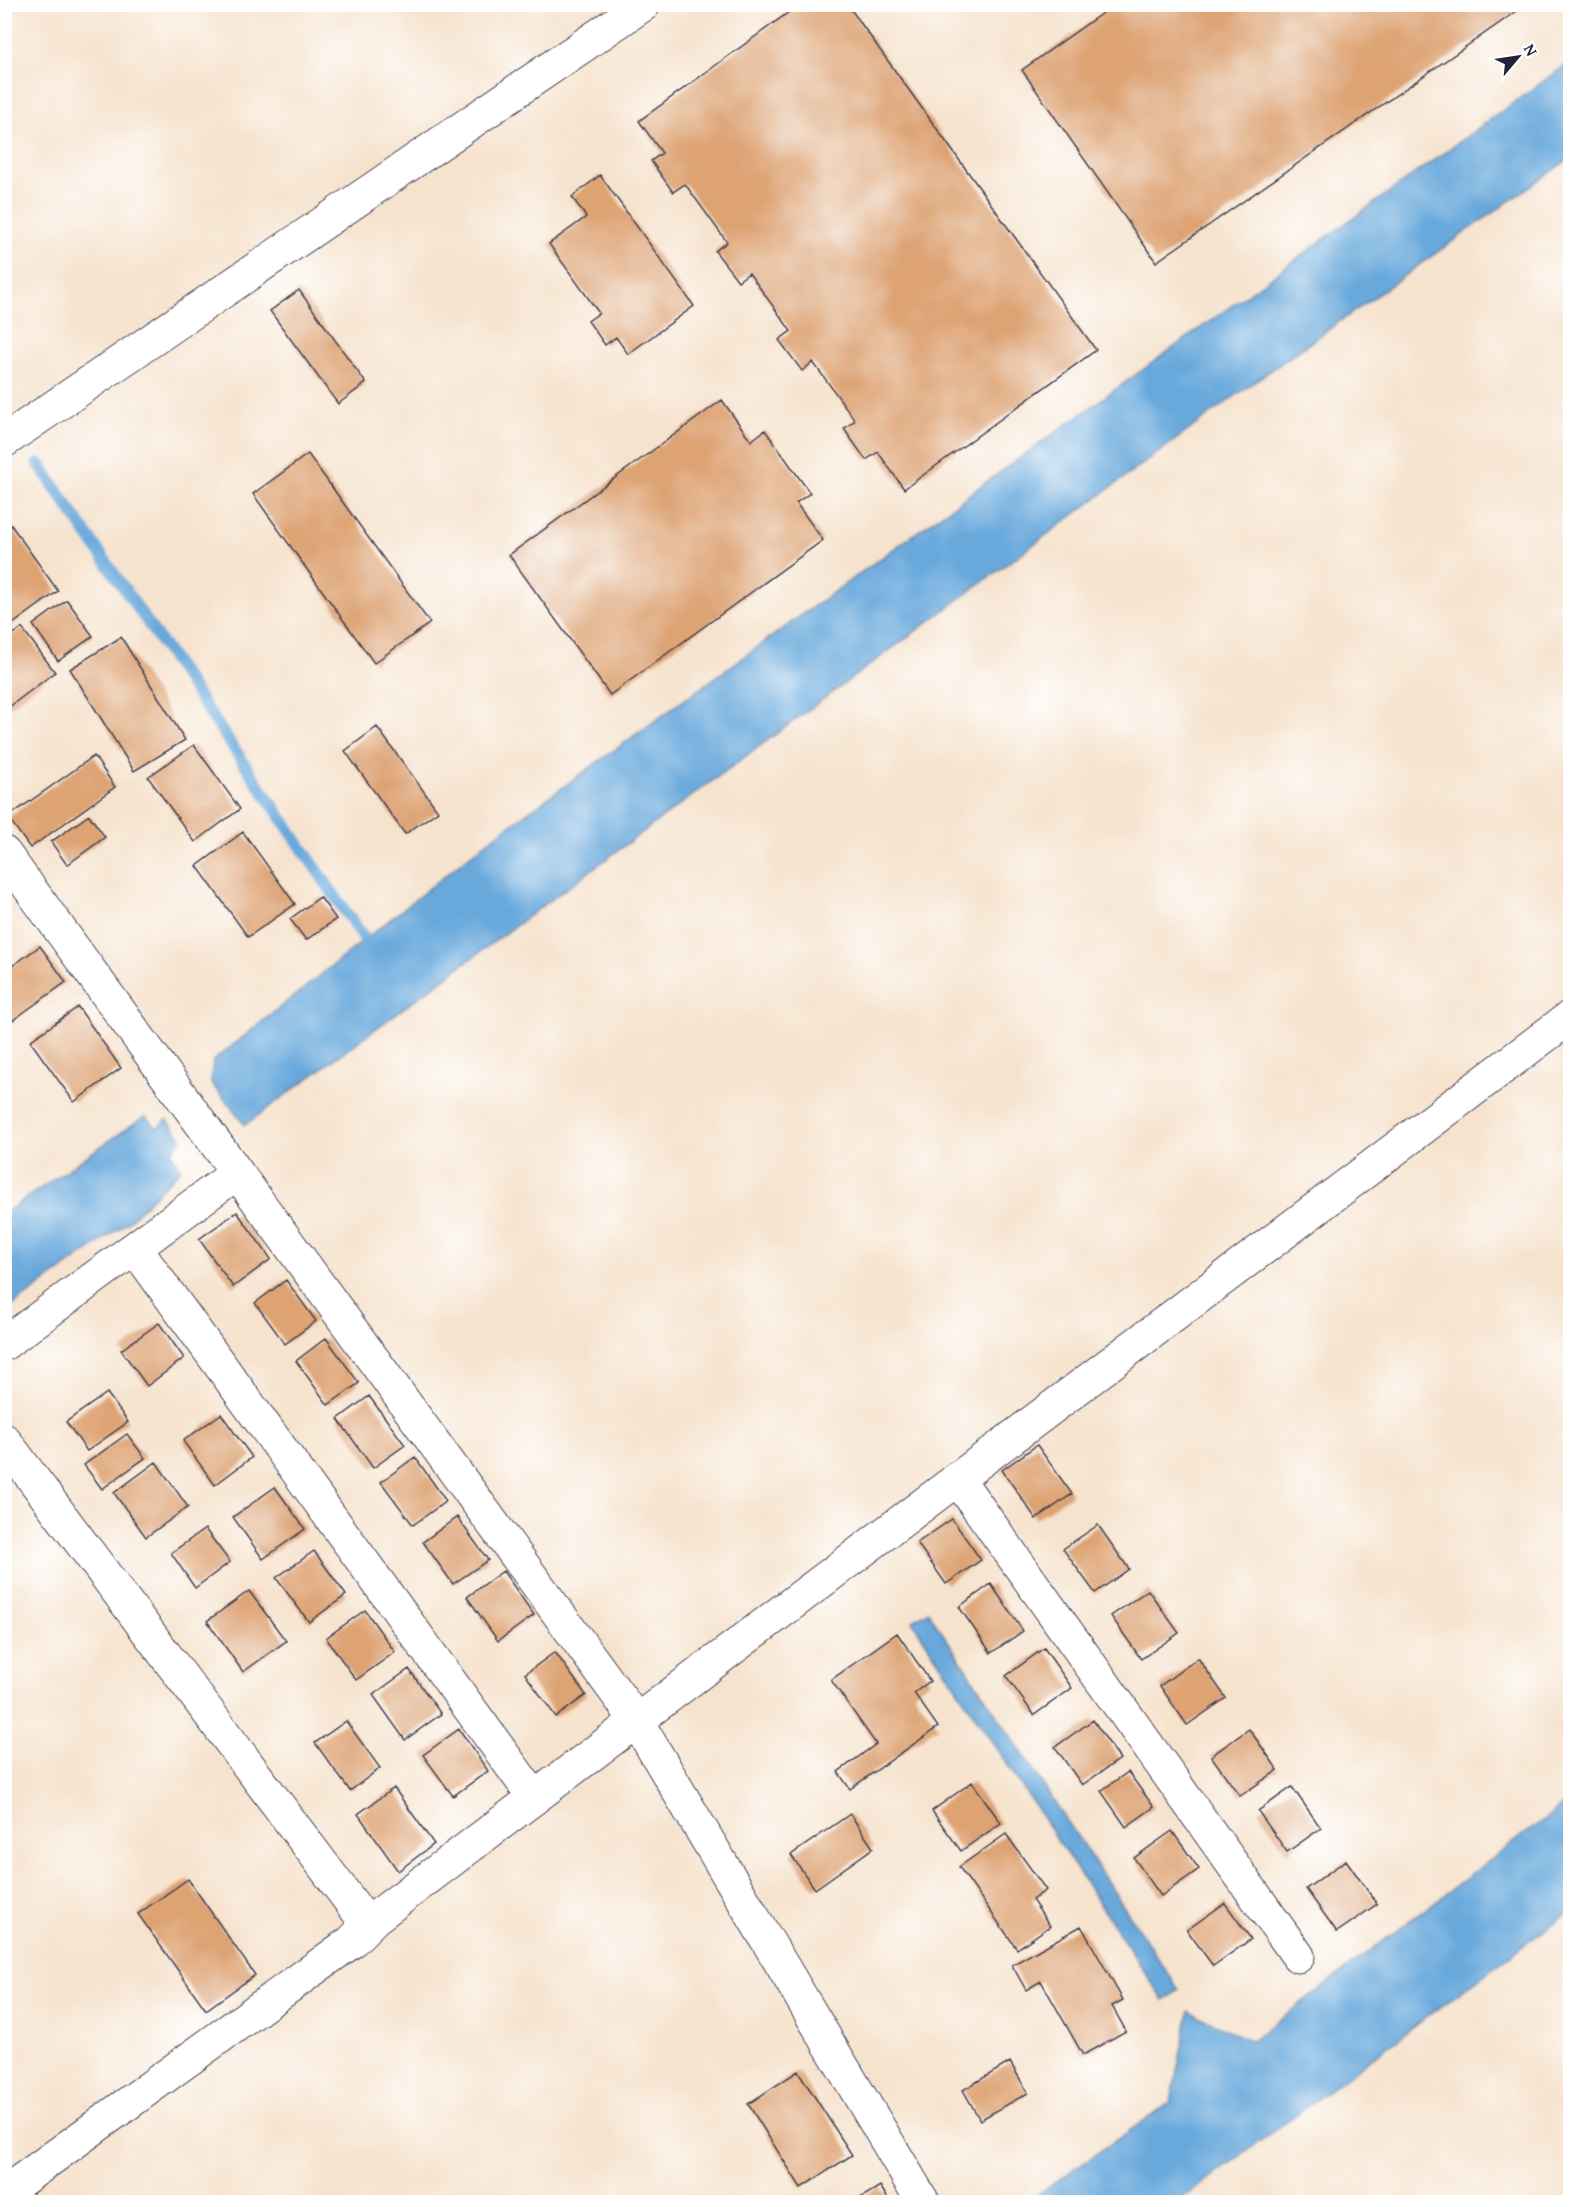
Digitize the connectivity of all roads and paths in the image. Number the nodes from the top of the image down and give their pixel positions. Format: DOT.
graph roads {
  1 [pos="644,4"];
  2 [pos="4,441"];
  3 [pos="4,853"];
  4 [pos="1570,1017"];
  5 [pos="237,1173"];
  6 [pos="135,1248"];
  7 [pos="4,1344"];
  8 [pos="4,1440"];
  9 [pos="957,1478"];
  10 [pos="636,1720"];
  11 [pos="534,1797"];
  12 [pos="368,1925"];
  13 [pos="1298,1956"];
  14 [pos="4,2193"];
  15 [pos="923,2202"];
  1 -- 2 [label="street"];
  3 -- 5 [label="street"];
  4 -- 9 [label="street"];
  5 -- 6 [label="street"];
  5 -- 10 [label="street"];
  6 -- 7 [label="street"];
  6 -- 11 [label="street"];
  8 -- 12 [label="street"];
  9 -- 10 [label="street"];
  9 -- 13 [label="street"];
  10 -- 11 [label="street"];
  10 -- 15 [label="street"];
  11 -- 12 [label="street"];
  12 -- 14 [label="street"];
}
